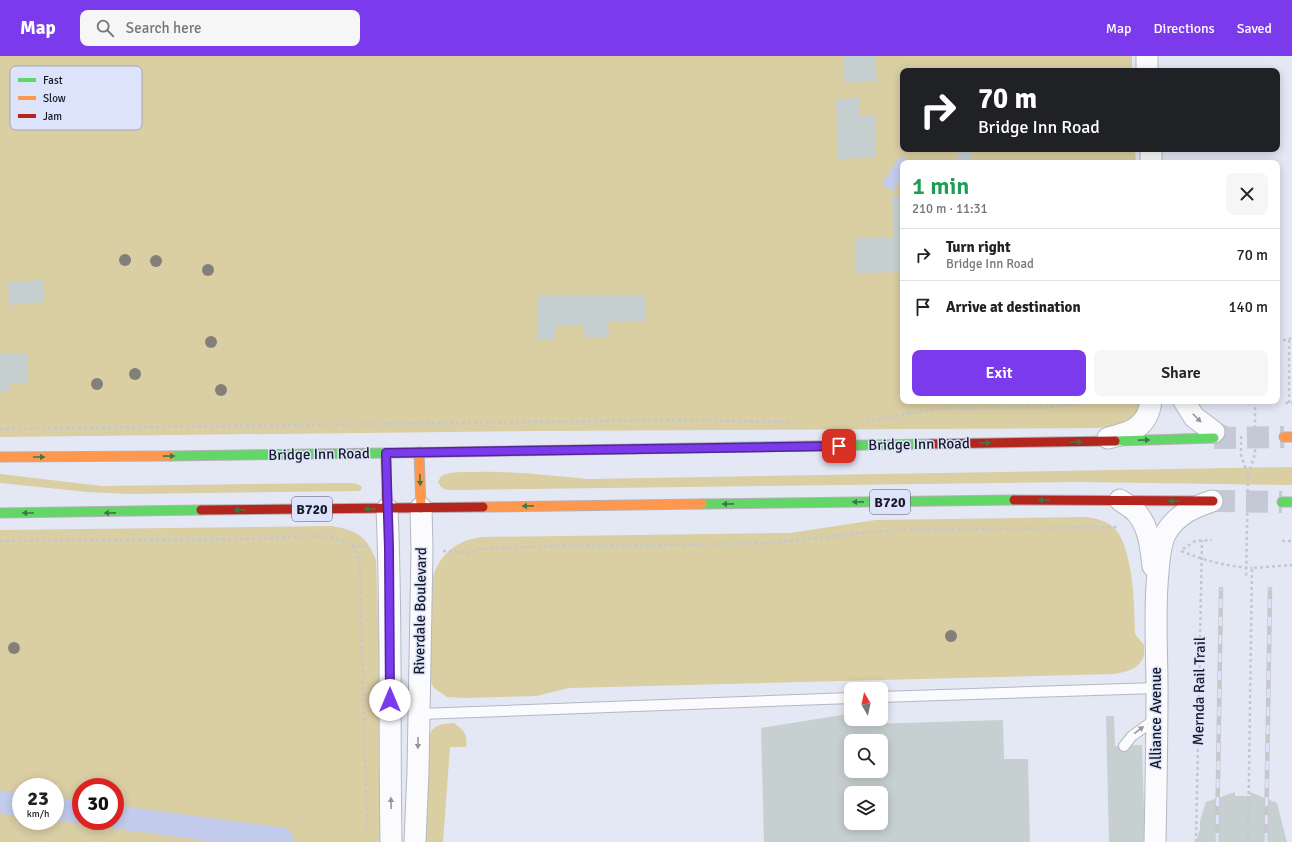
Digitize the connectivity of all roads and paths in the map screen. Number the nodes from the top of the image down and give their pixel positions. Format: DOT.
graph roads {
  1 [pos="1147,56"];
  2 [pos="1147,68"];
  3 [pos="1292,336"];
  4 [pos="1280,340"];
  5 [pos="1289,340"];
  6 [pos="1285,403"];
  7 [pos="1291,403"];
  8 [pos="1078,404"];
  9 [pos="1151,404"];
  10 [pos="1186,404"];
  11 [pos="1255,404"];
  12 [pos="797,422"];
  13 [pos="865,422"];
  14 [pos="0,430"];
  15 [pos="1214,435"];
  16 [pos="1241,436"];
  17 [pos="1091,441"];
  18 [pos="420,452"];
  19 [pos="386,453"];
  20 [pos="0,457"];
  21 [pos="1248,476"];
  22 [pos="1120,500"];
  23 [pos="1213,501"];
  24 [pos="421,508"];
  25 [pos="387,509"];
  26 [pos="0,513"];
  27 [pos="1122,528"];
  28 [pos="1202,540"];
  29 [pos="1212,540"];
  30 [pos="0,541"];
  31 [pos="1282,541"];
  32 [pos="1292,541"];
  33 [pos="351,545"];
  34 [pos="389,548"];
  35 [pos="422,549"];
  36 [pos="1171,551"];
  37 [pos="1201,559"];
  38 [pos="1292,565"];
  39 [pos="1252,568"];
  40 [pos="1246,579"];
  41 [pos="1156,595"];
  42 [pos="1157,688"];
  43 [pos="888,697"];
  44 [pos="844,698"];
  45 [pos="419,714"];
  46 [pos="390,715"];
  47 [pos="1156,718"];
  48 [pos="1124,746"];
  49 [pos="367,835"];
  50 [pos="392,842"];
  51 [pos="415,842"];
  52 [pos="1155,842"];
  53 [pos="1196,842"];
  54 [pos="1248,842"];
  1 -- 2 [label="street"];
  3 -- 5 [label="path"];
  4 -- 5 [label="path"];
  5 -- 7 [label="path"];
  6 -- 7 [label="path"];
  8 -- 13 [label="path"];
  9 -- 17 [label="street"];
  10 -- 15 [label="street, one-way"];
  11 -- 21 [label="path, bridge"];
  12 -- 14 [label="path"];
  17 -- 15 [label="main road, Bridge Inn Road, one-way"];
  16 -- 21 [label="path, bridge"];
  18 -- 17 [label="main road, Bridge Inn Road, one-way"];
  18 -- 19 [label="main road, Bridge Inn Road"];
  18 -- 24 [label="main road, Riverdale Boulevard, one-way"];
  20 -- 19 [label="main road, Bridge Inn Road, one-way"];
  19 -- 25 [label="main road, Riverdale Boulevard"];
  21 -- 40 [label="path, bridge"];
  23 -- 22 [label="main road, B720, one-way"];
  22 -- 24 [label="main road, B720, one-way"];
  22 -- 41 [label="street, Alliance Avenue"];
  23 -- 36 [label="street, Alliance Avenue"];
  24 -- 25 [label="main road, B720"];
  24 -- 35 [label="street, Riverdale Boulevard"];
  25 -- 26 [label="main road, B720, one-way"];
  25 -- 34 [label="street, Riverdale Boulevard"];
  27 -- 35 [label="path"];
  28 -- 29 [label="path"];
  28 -- 36 [label="path"];
  28 -- 37 [label="path, Mernda Rail Trail"];
  30 -- 33 [label="path"];
  31 -- 32 [label="path"];
  33 -- 34 [label="path"];
  33 -- 49 [label="path"];
  34 -- 46 [label="street, Riverdale Boulevard"];
  35 -- 45 [label="street, Riverdale Boulevard"];
  36 -- 37 [label="path"];
  36 -- 41 [label="street, Alliance Avenue"];
  37 -- 39 [label="path"];
  37 -- 53 [label="path, Mernda Rail Trail"];
  38 -- 39 [label="path"];
  39 -- 54 [label="path"];
  41 -- 42 [label="street, Alliance Avenue"];
  42 -- 43 [label="lane"];
  42 -- 47 [label="street, Alliance Avenue"];
  44 -- 45 [label="lane"];
  45 -- 46 [label="street"];
  45 -- 51 [label="street, Riverdale Boulevard, one-way"];
  50 -- 46 [label="street, Riverdale Boulevard, one-way"];
  48 -- 47 [label="lane, one-way"];
  47 -- 52 [label="street, Alliance Avenue"];
}
